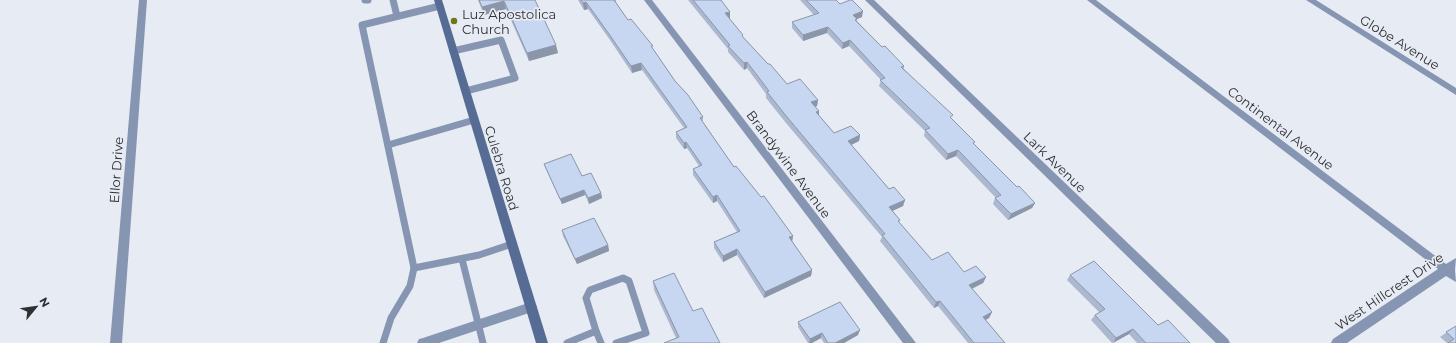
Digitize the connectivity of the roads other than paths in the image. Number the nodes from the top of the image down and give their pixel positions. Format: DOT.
graph roads {
  1 [pos="143,0"];
  2 [pos="393,0"];
  3 [pos="648,0"];
  4 [pos="869,0"];
  5 [pos="1091,0"];
  6 [pos="1310,0"];
  7 [pos="439,3"];
  8 [pos="397,16"];
  9 [pos="453,51"];
  10 [pos="466,91"];
  11 [pos="1456,92"];
  12 [pos="474,120"];
  13 [pos="388,145"];
  14 [pos="512,244"];
  15 [pos="462,259"];
  16 [pos="1456,263"];
  17 [pos="414,268"];
  18 [pos="1446,270"];
  19 [pos="1456,277"];
  20 [pos="531,307"];
  21 [pos="478,324"];
  22 [pos="596,331"];
  23 [pos="116,343"];
  24 [pos="383,343"];
  25 [pos="423,343"];
  26 [pos="483,343"];
  27 [pos="542,343"];
  28 [pos="567,343"];
  29 [pos="601,343"];
  30 [pos="616,343"];
  31 [pos="910,343"];
  32 [pos="1224,343"];
  33 [pos="1337,343"];
  1 -- 23 [label="street, Ellor Drive"];
  2 -- 8 [label="lane"];
  3 -- 31 [label="street, Brandywine Avenue"];
  4 -- 32 [label="street, Lark Avenue"];
  5 -- 18 [label="street, Continental Avenue"];
  6 -- 11 [label="street, Globe Avenue"];
  7 -- 8 [label="lane"];
  7 -- 9 [label="main road, Culebra Road"];
  8 -- 13 [label="lane"];
  9 -- 10 [label="main road, Culebra Road"];
  9 -- 10 [label="lane"];
  10 -- 12 [label="main road, Culebra Road"];
  12 -- 13 [label="lane"];
  12 -- 14 [label="main road, Culebra Road"];
  13 -- 17 [label="lane"];
  14 -- 15 [label="lane"];
  14 -- 20 [label="main road, Culebra Road"];
  15 -- 17 [label="lane"];
  15 -- 21 [label="lane"];
  16 -- 18 [label="street, West Hillcrest Drive"];
  17 -- 24 [label="lane"];
  18 -- 19 [label="street, Continental Avenue"];
  18 -- 33 [label="street, West Hillcrest Drive"];
  20 -- 21 [label="street"];
  20 -- 27 [label="main road, Culebra Road"];
  21 -- 25 [label="street"];
  21 -- 26 [label="lane"];
  22 -- 28 [label="lane"];
  22 -- 29 [label="lane"];
  22 -- 30 [label="lane"];
}
